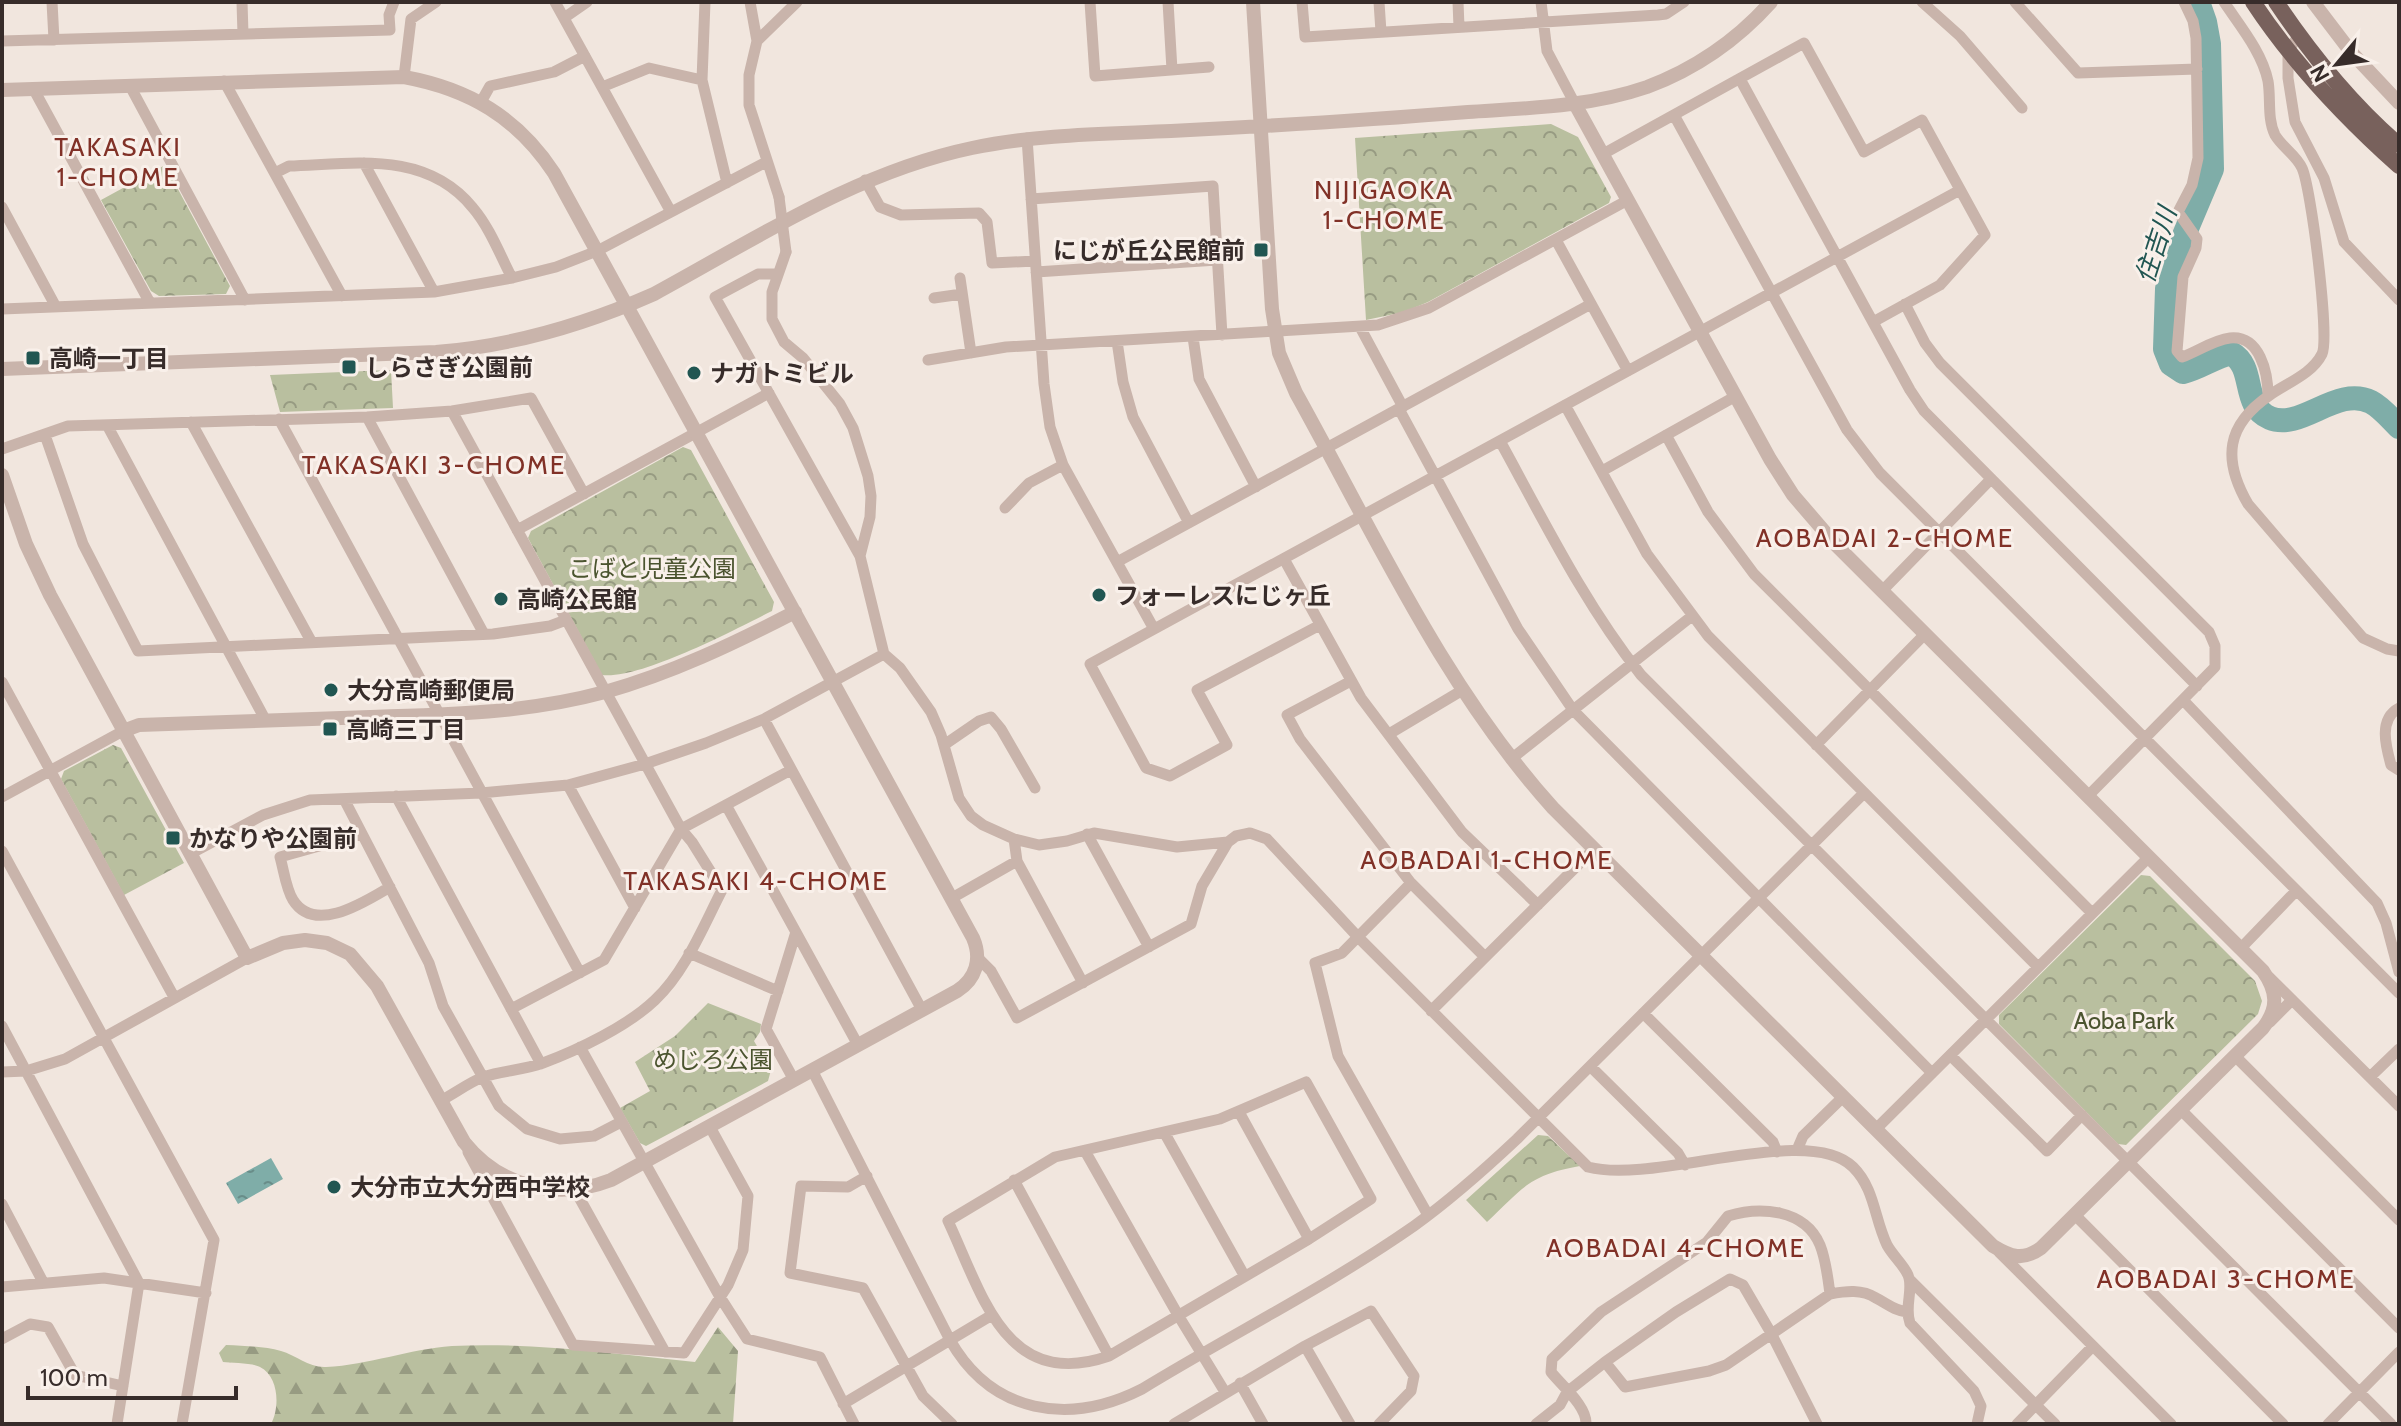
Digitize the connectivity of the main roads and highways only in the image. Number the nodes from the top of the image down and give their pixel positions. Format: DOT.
graph roads {
  1 [pos="2253,2"];
  2 [pos="2276,2"];
  3 [pos="2399,145"];
  4 [pos="2399,166"];
  1 -- 4 [label="main road"];
  2 -- 3 [label="main road"];
}
